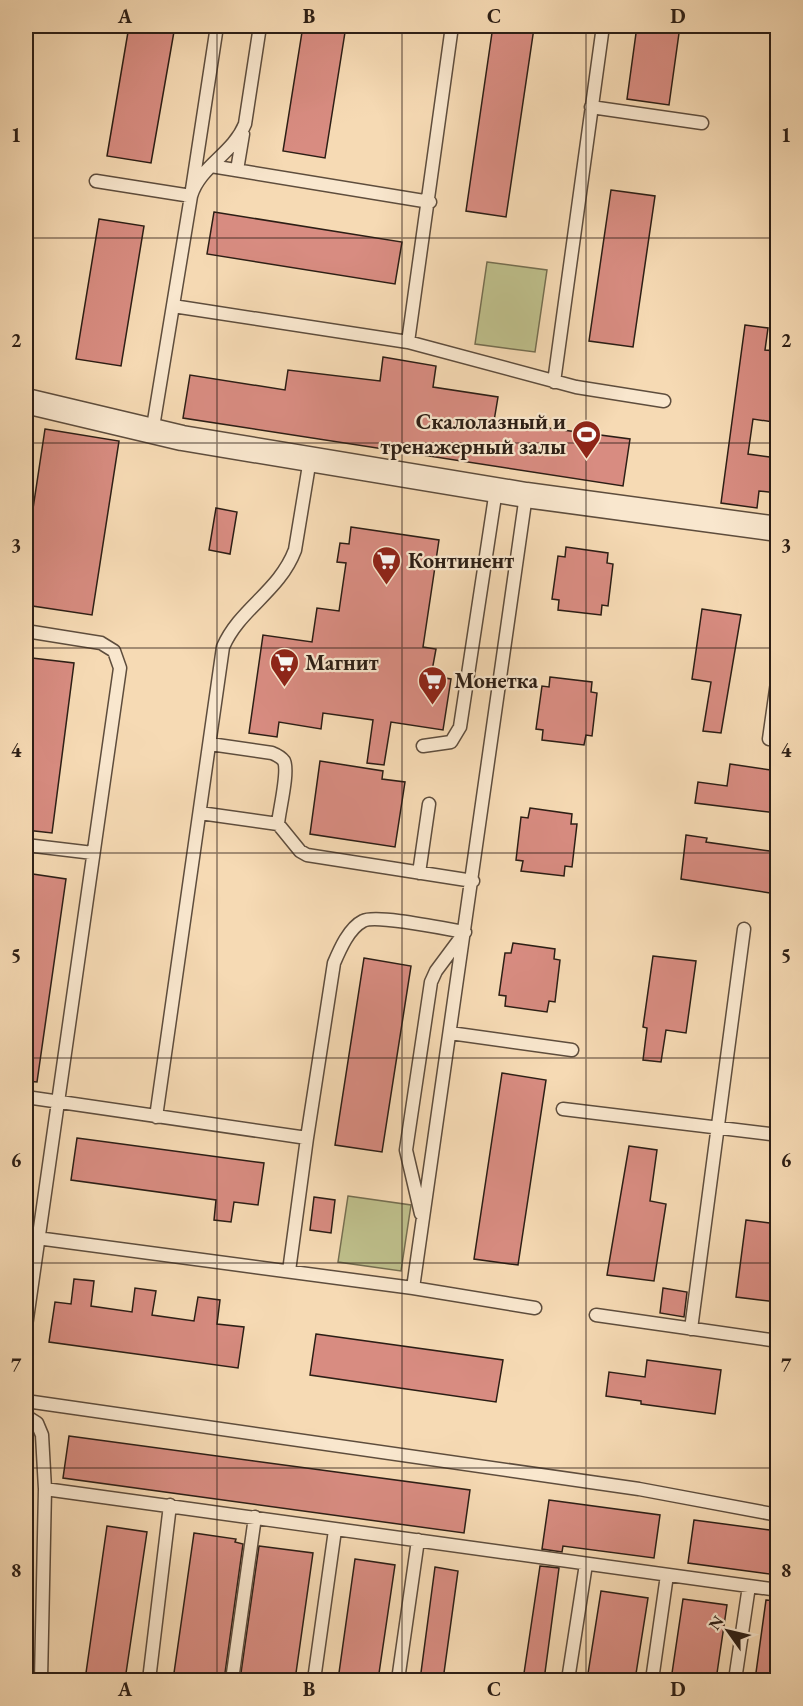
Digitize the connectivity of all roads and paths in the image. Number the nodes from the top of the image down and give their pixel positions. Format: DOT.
graph roads {
  1 [pos="30,26"];
  2 [pos="217,26"];
  3 [pos="260,26"];
  4 [pos="452,26"];
  5 [pos="603,26"];
  6 [pos="26,59"];
  7 [pos="591,107"];
  8 [pos="702,123"];
  9 [pos="245,124"];
  10 [pos="211,166"];
  11 [pos="237,170"];
  12 [pos="96,181"];
  13 [pos="191,196"];
  14 [pos="430,202"];
  15 [pos="173,306"];
  16 [pos="408,342"];
  17 [pos="554,381"];
  18 [pos="664,401"];
  19 [pos="26,402"];
  20 [pos="152,433"];
  21 [pos="310,459"];
  22 [pos="496,490"];
  23 [pos="526,495"];
  24 [pos="777,529"];
  25 [pos="26,631"];
  26 [pos="777,675"];
  27 [pos="769,739"];
  28 [pos="210,744"];
  29 [pos="423,746"];
  30 [pos="429,804"];
  31 [pos="200,813"];
  32 [pos="278,824"];
  33 [pos="26,846"];
  34 [pos="93,853"];
  35 [pos="419,873"];
  36 [pos="472,881"];
  37 [pos="744,929"];
  38 [pos="465,932"];
  39 [pos="450,1033"];
  40 [pos="572,1050"];
  41 [pos="26,1096"];
  42 [pos="56,1102"];
  43 [pos="564,1109"];
  44 [pos="156,1117"];
  45 [pos="719,1128"];
  46 [pos="777,1135"];
  47 [pos="307,1138"];
  48 [pos="423,1219"];
  49 [pos="37,1238"];
  50 [pos="289,1271"];
  51 [pos="413,1288"];
  52 [pos="535,1308"];
  53 [pos="596,1315"];
  54 [pos="26,1326"];
  55 [pos="692,1329"];
  56 [pos="777,1341"];
  57 [pos="26,1401"];
  58 [pos="26,1416"];
  59 [pos="45,1489"];
  60 [pos="170,1505"];
  61 [pos="777,1515"];
  62 [pos="255,1517"];
  63 [pos="335,1530"];
  64 [pos="418,1540"];
  65 [pos="586,1564"];
  66 [pos="667,1575"];
  67 [pos="749,1586"];
  68 [pos="777,1590"];
  69 [pos="41,1680"];
  70 [pos="149,1680"];
  71 [pos="232,1680"];
  72 [pos="314,1680"];
  73 [pos="398,1680"];
  74 [pos="568,1680"];
  75 [pos="652,1680"];
  76 [pos="735,1680"];
  1 -- 6 [label="path"];
  2 -- 13 [label="lane"];
  3 -- 9 [label="lane"];
  4 -- 14 [label="lane"];
  5 -- 7 [label="lane"];
  7 -- 8 [label="lane"];
  7 -- 17 [label="lane"];
  9 -- 10 [label="lane"];
  9 -- 11 [label="lane"];
  10 -- 11 [label="lane"];
  10 -- 13 [label="lane"];
  11 -- 14 [label="lane"];
  12 -- 13 [label="lane"];
  13 -- 15 [label="lane"];
  14 -- 16 [label="lane"];
  15 -- 16 [label="lane"];
  15 -- 20 [label="lane"];
  16 -- 17 [label="lane"];
  17 -- 18 [label="lane"];
  19 -- 20 [label="street"];
  20 -- 21 [label="street"];
  21 -- 22 [label="street"];
  21 -- 28 [label="lane"];
  22 -- 23 [label="street"];
  22 -- 29 [label="lane"];
  23 -- 24 [label="street"];
  23 -- 36 [label="lane"];
  25 -- 34 [label="lane"];
  26 -- 27 [label="lane"];
  28 -- 31 [label="lane"];
  28 -- 32 [label="lane"];
  30 -- 35 [label="lane"];
  31 -- 32 [label="lane"];
  31 -- 44 [label="lane"];
  32 -- 35 [label="lane"];
  33 -- 34 [label="lane"];
  34 -- 42 [label="lane"];
  35 -- 36 [label="lane"];
  36 -- 38 [label="lane"];
  37 -- 45 [label="lane"];
  38 -- 39 [label="lane"];
  38 -- 47 [label="lane"];
  38 -- 48 [label="lane"];
  39 -- 40 [label="lane"];
  39 -- 48 [label="lane"];
  41 -- 42 [label="lane"];
  42 -- 44 [label="lane"];
  42 -- 49 [label="lane"];
  43 -- 45 [label="lane"];
  44 -- 47 [label="lane"];
  45 -- 46 [label="lane"];
  45 -- 55 [label="lane"];
  47 -- 50 [label="lane"];
  48 -- 51 [label="lane"];
  49 -- 50 [label="lane"];
  49 -- 54 [label="lane"];
  50 -- 51 [label="lane"];
  51 -- 52 [label="lane"];
  53 -- 55 [label="lane"];
  55 -- 56 [label="lane"];
  57 -- 61 [label="lane"];
  58 -- 59 [label="lane"];
  59 -- 60 [label="lane"];
  59 -- 69 [label="lane"];
  60 -- 62 [label="lane"];
  60 -- 70 [label="lane"];
  62 -- 63 [label="lane"];
  62 -- 71 [label="lane"];
  63 -- 64 [label="lane"];
  63 -- 72 [label="lane"];
  64 -- 65 [label="lane"];
  64 -- 73 [label="lane"];
  65 -- 66 [label="lane"];
  65 -- 74 [label="lane"];
  66 -- 67 [label="lane"];
  66 -- 75 [label="lane"];
  67 -- 68 [label="lane"];
  67 -- 76 [label="lane"];
}
